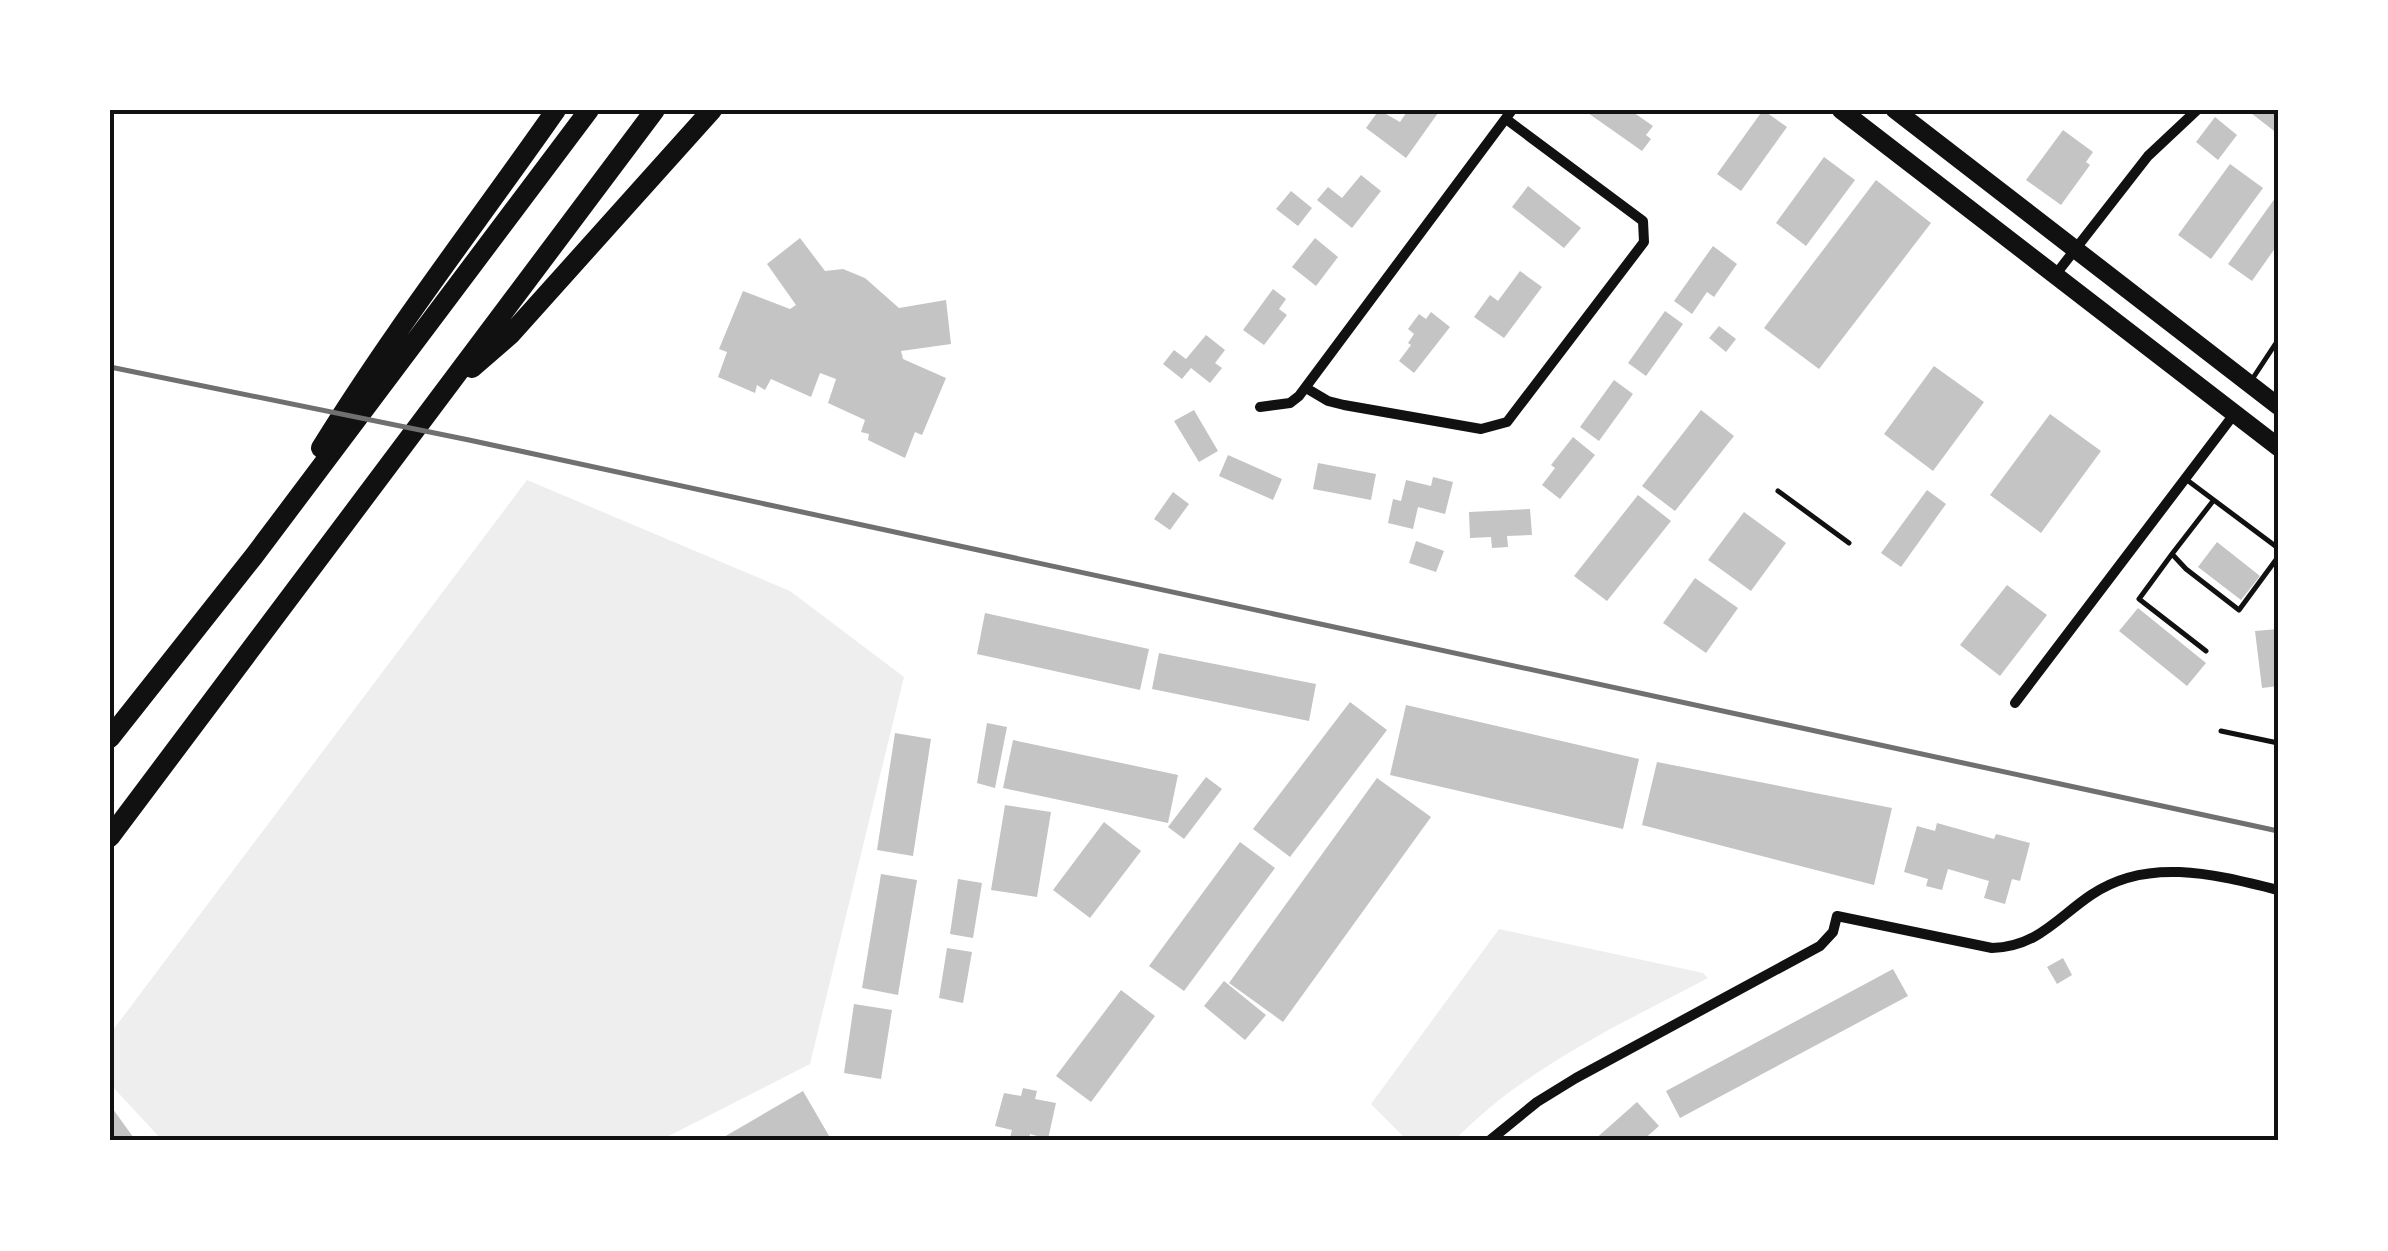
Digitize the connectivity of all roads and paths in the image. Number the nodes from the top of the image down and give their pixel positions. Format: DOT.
graph roads {
  1 [pos="556,110"];
  2 [pos="589,110"];
  3 [pos="656,110"];
  4 [pos="712,110"];
  5 [pos="1841,110"];
  6 [pos="1895,110"];
  7 [pos="2197,110"];
  8 [pos="1509,114"];
  9 [pos="2074,248"];
  10 [pos="2056,274"];
  11 [pos="2278,340"];
  12 [pos="2249,384"];
  13 [pos="1306,388"];
  14 [pos="442,394"];
  15 [pos="2278,406"];
  16 [pos="1260,407"];
  17 [pos="2234,413"];
  18 [pos="2278,446"];
  19 [pos="2185,478"];
  20 [pos="1778,491"];
  21 [pos="2214,500"];
  22 [pos="1848,543"];
  23 [pos="2278,548"];
  24 [pos="2172,554"];
  25 [pos="254,556"];
  26 [pos="2278,558"];
  27 [pos="2206,651"];
  28 [pos="2016,703"];
  29 [pos="2221,731"];
  30 [pos="110,738"];
  31 [pos="2278,742"];
  32 [pos="110,837"];
  33 [pos="2278,890"];
  34 [pos="1489,1141"];
  1 -- 25 [label="highway"];
  2 -- 25 [label="highway"];
  3 -- 14 [label="highway"];
  4 -- 14 [label="highway"];
  5 -- 10 [label="main road"];
  6 -- 9 [label="main road"];
  7 -- 9 [label="street"];
  8 -- 13 [label="street"];
  8 -- 13 [label="street"];
  9 -- 10 [label="street"];
  9 -- 12 [label="main road"];
  10 -- 17 [label="main road"];
  11 -- 12 [label="lane"];
  12 -- 15 [label="main road"];
  13 -- 16 [label="street"];
  14 -- 32 [label="highway"];
  17 -- 18 [label="main road"];
  17 -- 19 [label="street"];
  19 -- 21 [label="lane"];
  19 -- 28 [label="street"];
  20 -- 22 [label="lane"];
  21 -- 23 [label="lane"];
  21 -- 24 [label="lane"];
  24 -- 26 [label="lane"];
  24 -- 27 [label="lane"];
  25 -- 30 [label="highway"];
  29 -- 31 [label="lane"];
  33 -- 34 [label="street"];
}
